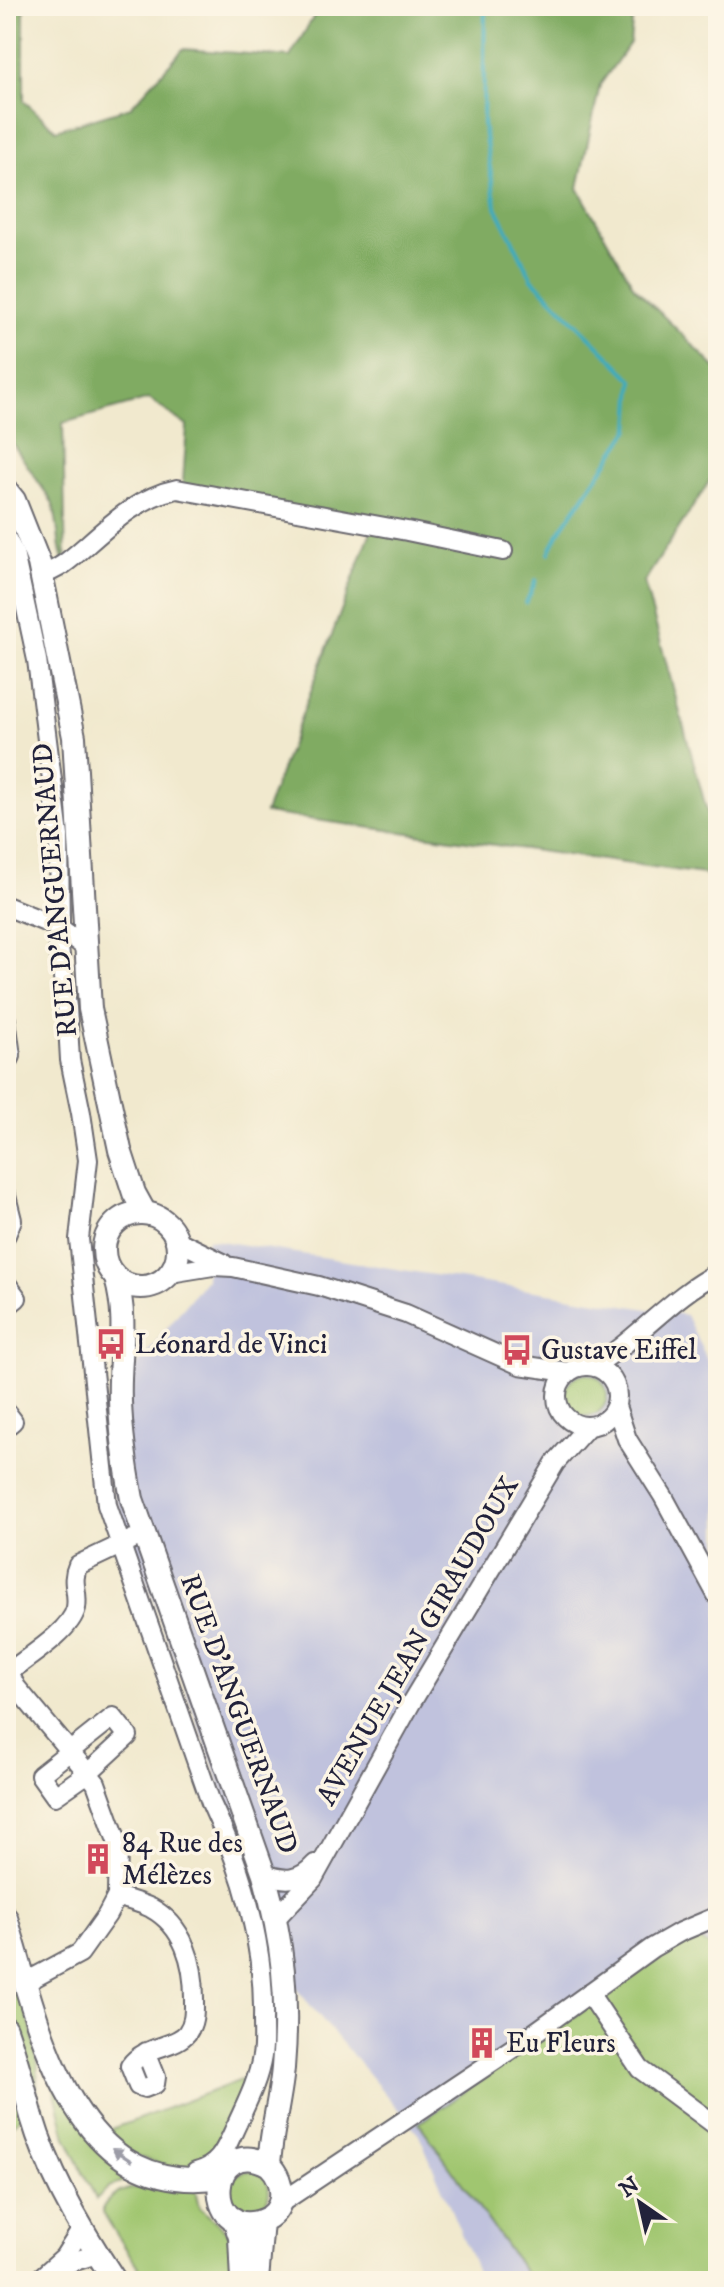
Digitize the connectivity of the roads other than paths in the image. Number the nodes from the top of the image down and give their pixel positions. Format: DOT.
graph roads {
  1 [pos="6,490"];
  2 [pos="6,537"];
  3 [pos="503,551"];
  4 [pos="42,574"];
  5 [pos="83,876"];
  6 [pos="59,899"];
  7 [pos="6,906"];
  8 [pos="28,913"];
  9 [pos="60,928"];
  10 [pos="85,947"];
  11 [pos="6,1020"];
  12 [pos="6,1066"];
  13 [pos="120,1150"];
  14 [pos="6,1196"];
  15 [pos="145,1213"];
  16 [pos="117,1222"];
  17 [pos="6,1235"];
  18 [pos="176,1240"];
  19 [pos="233,1267"];
  20 [pos="170,1273"];
  21 [pos="718,1273"];
  22 [pos="116,1278"];
  23 [pos="6,1283"];
  24 [pos="149,1287"];
  25 [pos="6,1307"];
  26 [pos="124,1340"];
  27 [pos="624,1347"];
  28 [pos="520,1365"];
  29 [pos="593,1366"];
  30 [pos="567,1372"];
  31 [pos="615,1384"];
  32 [pos="559,1405"];
  33 [pos="616,1406"];
  34 [pos="6,1412"];
  35 [pos="592,1426"];
  36 [pos="6,1427"];
  37 [pos="627,1439"];
  38 [pos="555,1463"];
  39 [pos="143,1535"];
  40 [pos="122,1544"];
  41 [pos="718,1597"];
  42 [pos="7,1669"];
  43 [pos="68,1750"];
  44 [pos="88,1773"];
  45 [pos="329,1847"];
  46 [pos="264,1874"];
  47 [pos="117,1896"];
  48 [pos="718,1916"];
  49 [pos="6,1918"];
  50 [pos="276,1918"];
  51 [pos="26,1982"];
  52 [pos="589,1993"];
  53 [pos="6,2029"];
  54 [pos="146,2052"];
  55 [pos="274,2110"];
  56 [pos="718,2127"];
  57 [pos="241,2160"];
  58 [pos="274,2171"];
  59 [pos="324,2174"];
  60 [pos="221,2177"];
  61 [pos="196,2184"];
  62 [pos="279,2204"];
  63 [pos="234,2219"];
  64 [pos="262,2221"];
  65 [pos="83,2227"];
  66 [pos="97,2254"];
  67 [pos="44,2275"];
  68 [pos="115,2281"];
  69 [pos="242,2281"];
  70 [pos="257,2281"];
  1 -- 4 [label="main road, RUE D'ANGUERNAUD"];
  2 -- 6 [label="street"];
  3 -- 4 [label="street"];
  4 -- 5 [label="main road, RUE D'ANGUERNAUD"];
  5 -- 6 [label="street"];
  5 -- 10 [label="main road, RUE D'ANGUERNAUD"];
  6 -- 8 [label="street"];
  6 -- 9 [label="street"];
  7 -- 8 [label="street"];
  8 -- 9 [label="street"];
  9 -- 10 [label="street"];
  9 -- 40 [label="street"];
  10 -- 13 [label="main road, RUE D'ANGUERNAUD"];
  11 -- 12 [label="street"];
  13 -- 15 [label="main road, RUE D'ANGUERNAUD"];
  13 -- 16 [label="main road, RUE D'ANGUERNAUD"];
  14 -- 17 [label="street"];
  15 -- 16 [label="main road"];
  15 -- 18 [label="main road, RUE D'ANGUERNAUD"];
  16 -- 22 [label="main road, RUE D'ANGUERNAUD"];
  18 -- 19 [label="street"];
  18 -- 20 [label="main road"];
  19 -- 20 [label="street"];
  19 -- 28 [label="street"];
  20 -- 24 [label="main road"];
  21 -- 27 [label="street"];
  22 -- 24 [label="main road"];
  22 -- 26 [label="main road, RUE D'ANGUERNAUD"];
  23 -- 25 [label="street"];
  24 -- 26 [label="main road, RUE D'ANGUERNAUD"];
  26 -- 39 [label="main road, RUE D'ANGUERNAUD"];
  27 -- 29 [label="street"];
  27 -- 31 [label="street"];
  28 -- 30 [label="street"];
  28 -- 32 [label="street"];
  29 -- 30 [label="street"];
  29 -- 31 [label="street"];
  30 -- 32 [label="street"];
  31 -- 33 [label="street"];
  32 -- 35 [label="street"];
  32 -- 38 [label="street, AVENUE JEAN GIRAUDOUX"];
  33 -- 35 [label="street"];
  33 -- 37 [label="street"];
  34 -- 36 [label="street"];
  35 -- 37 [label="street"];
  35 -- 38 [label="street, AVENUE JEAN GIRAUDOUX"];
  37 -- 41 [label="street"];
  38 -- 45 [label="street, AVENUE JEAN GIRAUDOUX"];
  39 -- 40 [label="street"];
  39 -- 46 [label="main road, RUE D'ANGUERNAUD"];
  40 -- 42 [label="street"];
  40 -- 61 [label="street"];
  42 -- 43 [label="street"];
  43 -- 44 [label="street"];
  43 -- 44 [label="street"];
  43 -- 44 [label="street"];
  44 -- 47 [label="street"];
  45 -- 46 [label="street, AVENUE JEAN GIRAUDOUX"];
  45 -- 50 [label="street, AVENUE JEAN GIRAUDOUX"];
  46 -- 50 [label="main road, RUE D'ANGUERNAUD"];
  47 -- 51 [label="street"];
  47 -- 54 [label="street"];
  48 -- 52 [label="street"];
  49 -- 51 [label="main road"];
  50 -- 55 [label="main road, RUE D'ANGUERNAUD"];
  61 -- 51 [label="main road, one-way"];
  52 -- 56 [label="street"];
  52 -- 59 [label="street"];
  53 -- 65 [label="main road"];
  55 -- 57 [label="main road, RUE D'ANGUERNAUD"];
  55 -- 58 [label="main road, RUE D'ANGUERNAUD"];
  57 -- 58 [label="main road"];
  57 -- 60 [label="main road, RUE D'ANGUERNAUD"];
  58 -- 59 [label="street"];
  58 -- 62 [label="main road, RUE D'ANGUERNAUD"];
  59 -- 62 [label="street"];
  60 -- 61 [label="main road"];
  60 -- 63 [label="main road"];
  62 -- 64 [label="main road"];
  63 -- 64 [label="main road"];
  63 -- 69 [label="main road"];
  64 -- 70 [label="main road"];
  65 -- 66 [label="main road"];
  65 -- 67 [label="street"];
  66 -- 67 [label="street"];
  66 -- 68 [label="main road"];
}
